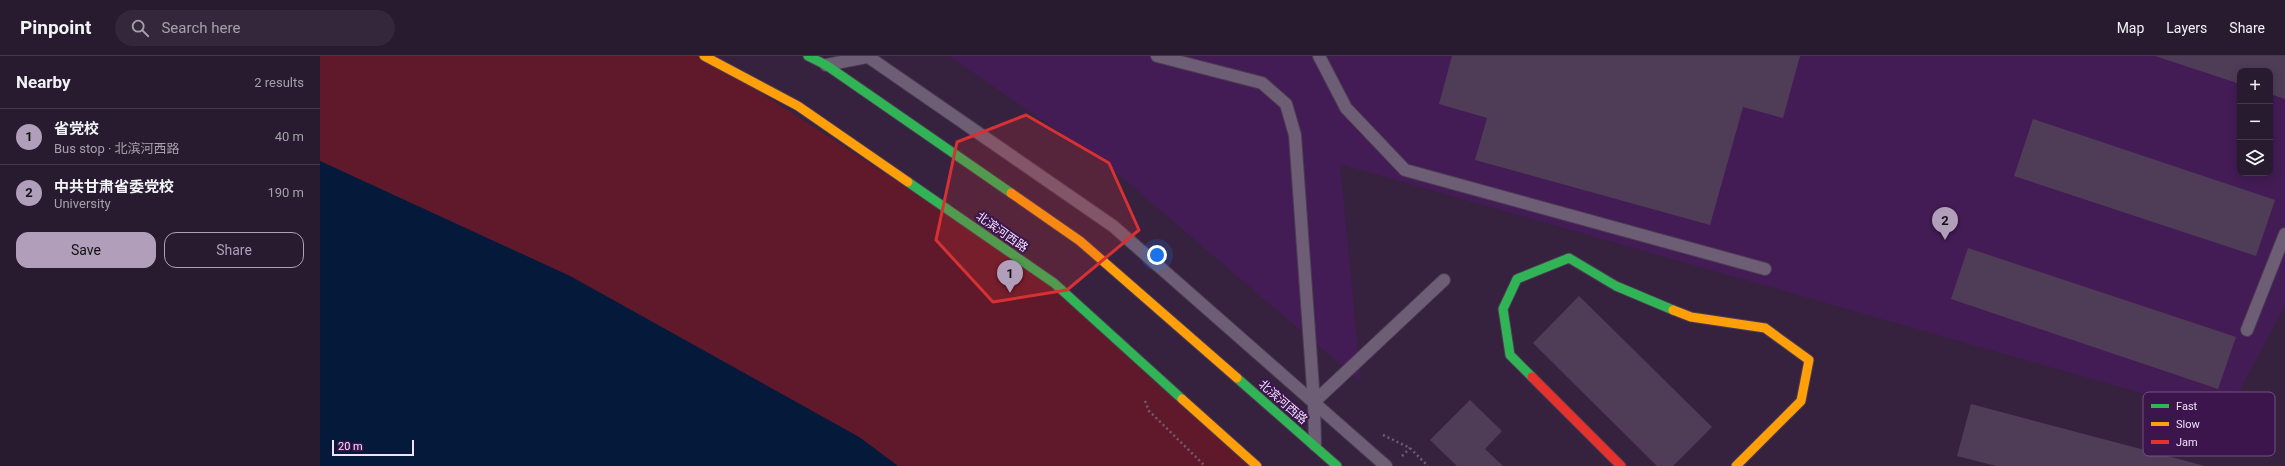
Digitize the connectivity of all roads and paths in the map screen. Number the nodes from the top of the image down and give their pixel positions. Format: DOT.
graph roads {
  1 [pos="704,56"];
  2 [pos="808,56"];
  3 [pos="868,56"];
  4 [pos="872,56"];
  5 [pos="1157,56"];
  6 [pos="1319,56"];
  7 [pos="1181,59"];
  8 [pos="826,65"];
  9 [pos="2285,234"];
  10 [pos="1764,269"];
  11 [pos="1444,280"];
  12 [pos="2247,330"];
  13 [pos="1314,402"];
  14 [pos="1149,412"];
  15 [pos="1315,445"];
  16 [pos="1410,448"];
  17 [pos="1205,466"];
  18 [pos="1257,466"];
  19 [pos="1338,466"];
  20 [pos="1386,466"];
  21 [pos="1428,466"];
  22 [pos="1621,466"];
  23 [pos="1736,466"];
  1 -- 18 [label="main road, 北滨河西路"];
  2 -- 8 [label="main road, 北滨河西路"];
  3 -- 4 [label="lane"];
  3 -- 8 [label="lane"];
  3 -- 13 [label="lane"];
  5 -- 7 [label="lane"];
  6 -- 10 [label="lane"];
  7 -- 13 [label="lane"];
  8 -- 15 [label="main road, 北滨河西路"];
  9 -- 12 [label="lane"];
  11 -- 13 [label="lane"];
  13 -- 15 [label="lane"];
  13 -- 20 [label="lane"];
  14 -- 17 [label="path"];
  15 -- 19 [label="main road, 北滨河西路"];
  16 -- 21 [label="path"];
  22 -- 23 [label="main road"];
}
